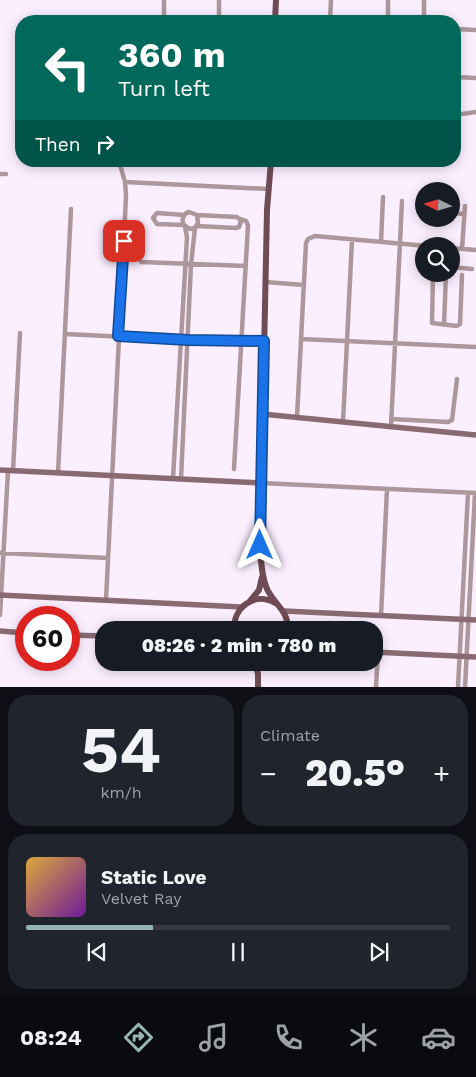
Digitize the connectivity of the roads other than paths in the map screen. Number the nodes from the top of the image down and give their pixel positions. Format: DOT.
graph roads {
  1 [pos="164,0"];
  2 [pos="219,0"];
  3 [pos="276,0"];
  4 [pos="331,0"];
  5 [pos="388,0"];
  6 [pos="424,0"];
  7 [pos="164,15"];
  8 [pos="219,15"];
  9 [pos="275,15"];
  10 [pos="330,15"];
  11 [pos="388,15"];
  12 [pos="424,15"];
  13 [pos="461,29"];
  14 [pos="476,30"];
  15 [pos="461,77"];
  16 [pos="476,78"];
  17 [pos="476,112"];
  18 [pos="461,114"];
  19 [pos="120,167"];
  20 [pos="270,167"];
  21 [pos="0,174"];
  22 [pos="6,174"];
  23 [pos="124,182"];
  24 [pos="268,189"];
  25 [pos="383,197"];
  26 [pos="402,201"];
  27 [pos="465,206"];
  28 [pos="71,209"];
  29 [pos="460,214"];
  30 [pos="464,214"];
  31 [pos="184,215"];
  32 [pos="197,215"];
  33 [pos="240,220"];
  34 [pos="184,226"];
  35 [pos="196,227"];
  36 [pos="352,240"];
  37 [pos="381,242"];
  38 [pos="400,244"];
  39 [pos="415,245"];
  40 [pos="462,249"];
  41 [pos="476,250"];
  42 [pos="142,262"];
  43 [pos="185,264"];
  44 [pos="191,264"];
  45 [pos="246,266"];
  46 [pos="460,267"];
  47 [pos="472,268"];
  48 [pos="462,275"];
  49 [pos="265,282"];
  50 [pos="433,282"];
  51 [pos="446,282"];
  52 [pos="304,285"];
  53 [pos="444,325"];
  54 [pos="20,333"];
  55 [pos="65,334"];
  56 [pos="118,336"];
  57 [pos="301,339"];
  58 [pos="181,340"];
  59 [pos="188,340"];
  60 [pos="241,341"];
  61 [pos="264,341"];
  62 [pos="346,341"];
  63 [pos="394,343"];
  64 [pos="476,346"];
  65 [pos="457,379"];
  66 [pos="262,414"];
  67 [pos="297,417"];
  68 [pos="391,419"];
  69 [pos="177,422"];
  70 [pos="184,422"];
  71 [pos="343,422"];
  72 [pos="391,427"];
  73 [pos="476,435"];
  74 [pos="234,469"];
  75 [pos="0,470"];
  76 [pos="10,471"];
  77 [pos="58,473"];
  78 [pos="112,476"];
  79 [pos="174,478"];
  80 [pos="181,479"];
  81 [pos="261,483"];
  82 [pos="387,489"];
  83 [pos="468,493"];
  84 [pos="476,494"];
  85 [pos="2,553"];
  86 [pos="108,558"];
  87 [pos="464,569"];
  88 [pos="474,570"];
  89 [pos="262,574"];
  90 [pos="1,595"];
  91 [pos="106,600"];
  92 [pos="248,602"];
  93 [pos="278,605"];
  94 [pos="241,607"];
  95 [pos="284,611"];
  96 [pos="0,615"];
  97 [pos="381,616"];
  98 [pos="461,620"];
  99 [pos="469,620"];
  100 [pos="476,620"];
  101 [pos="234,621"];
  102 [pos="287,621"];
  103 [pos="0,631"];
  104 [pos="15,632"];
  105 [pos="80,635"];
  106 [pos="95,636"];
  107 [pos="383,652"];
  108 [pos="459,657"];
  109 [pos="466,657"];
  110 [pos="476,657"];
  111 [pos="258,671"];
  112 [pos="261,671"];
  113 [pos="376,671"];
  114 [pos="259,679"];
  115 [pos="258,687"];
  116 [pos="376,687"];
  117 [pos="458,687"];
  118 [pos="465,687"];
  1 -- 7 [label="street"];
  2 -- 8 [label="street"];
  3 -- 9 [label="main road"];
  4 -- 10 [label="street"];
  5 -- 11 [label="street"];
  6 -- 12 [label="street"];
  13 -- 14 [label="street"];
  15 -- 16 [label="street"];
  17 -- 18 [label="street"];
  19 -- 23 [label="street"];
  20 -- 24 [label="main road"];
  21 -- 22 [label="street"];
  23 -- 24 [label="street"];
  23 -- 56 [label="street"];
  24 -- 49 [label="main road"];
  25 -- 37 [label="street"];
  26 -- 38 [label="street"];
  27 -- 30 [label="street"];
  28 -- 55 [label="street"];
  29 -- 30 [label="street"];
  30 -- 40 [label="street"];
  31 -- 32 [label="street"];
  31 -- 34 [label="street"];
  31 -- 34 [label="street"];
  32 -- 33 [label="street"];
  32 -- 35 [label="street"];
  33 -- 35 [label="street"];
  33 -- 45 [label="street"];
  34 -- 35 [label="street"];
  34 -- 43 [label="street"];
  35 -- 44 [label="street"];
  36 -- 37 [label="street"];
  36 -- 52 [label="street"];
  36 -- 62 [label="street"];
  37 -- 38 [label="street"];
  38 -- 39 [label="street"];
  38 -- 63 [label="street"];
  40 -- 41 [label="street"];
  42 -- 43 [label="street"];
  43 -- 44 [label="street"];
  43 -- 58 [label="street"];
  44 -- 45 [label="street"];
  44 -- 59 [label="street"];
  45 -- 60 [label="street"];
  46 -- 47 [label="street"];
  48 -- 53 [label="street"];
  49 -- 52 [label="street"];
  49 -- 61 [label="main road"];
  50 -- 53 [label="street"];
  51 -- 53 [label="street"];
  52 -- 57 [label="street"];
  54 -- 76 [label="street"];
  55 -- 56 [label="street"];
  55 -- 77 [label="street"];
  56 -- 58 [label="street"];
  56 -- 78 [label="street"];
  57 -- 62 [label="street"];
  57 -- 67 [label="street"];
  58 -- 59 [label="street"];
  58 -- 69 [label="street"];
  59 -- 60 [label="street"];
  59 -- 70 [label="street"];
  60 -- 61 [label="street"];
  60 -- 74 [label="street"];
  61 -- 66 [label="main road"];
  62 -- 63 [label="street"];
  62 -- 71 [label="street"];
  63 -- 64 [label="street"];
  63 -- 68 [label="street"];
  65 -- 68 [label="street"];
  66 -- 67 [label="main road"];
  66 -- 81 [label="main road"];
  67 -- 71 [label="main road"];
  68 -- 72 [label="street"];
  69 -- 70 [label="street"];
  69 -- 79 [label="street"];
  70 -- 80 [label="street"];
  71 -- 72 [label="main road"];
  72 -- 73 [label="main road"];
  75 -- 76 [label="main road"];
  76 -- 77 [label="main road"];
  76 -- 85 [label="street"];
  77 -- 78 [label="main road"];
  78 -- 79 [label="main road"];
  78 -- 86 [label="street"];
  79 -- 80 [label="main road"];
  80 -- 81 [label="main road"];
  81 -- 82 [label="street"];
  81 -- 89 [label="main road"];
  82 -- 83 [label="street"];
  82 -- 97 [label="street"];
  83 -- 84 [label="street"];
  83 -- 87 [label="street"];
  84 -- 88 [label="street"];
  85 -- 86 [label="street"];
  85 -- 90 [label="street"];
  86 -- 91 [label="street"];
  87 -- 88 [label="street"];
  87 -- 98 [label="street"];
  88 -- 99 [label="street"];
  89 -- 92 [label="main road"];
  89 -- 93 [label="main road"];
  90 -- 91 [label="main road"];
  90 -- 96 [label="street"];
  91 -- 94 [label="main road"];
  92 -- 93 [label="main road"];
  92 -- 94 [label="main road"];
  93 -- 95 [label="main road"];
  94 -- 101 [label="main road"];
  95 -- 97 [label="main road"];
  95 -- 102 [label="main road"];
  97 -- 98 [label="main road"];
  98 -- 99 [label="main road"];
  98 -- 108 [label="street"];
  99 -- 100 [label="main road"];
  99 -- 109 [label="street"];
  103 -- 104 [label="main road"];
  105 -- 106 [label="main road"];
  107 -- 108 [label="main road"];
  108 -- 109 [label="main road"];
  108 -- 117 [label="street"];
  109 -- 110 [label="main road"];
  109 -- 118 [label="street"];
  111 -- 114 [label="main road"];
  112 -- 114 [label="main road"];
  113 -- 116 [label="street"];
  114 -- 115 [label="main road"];
}
